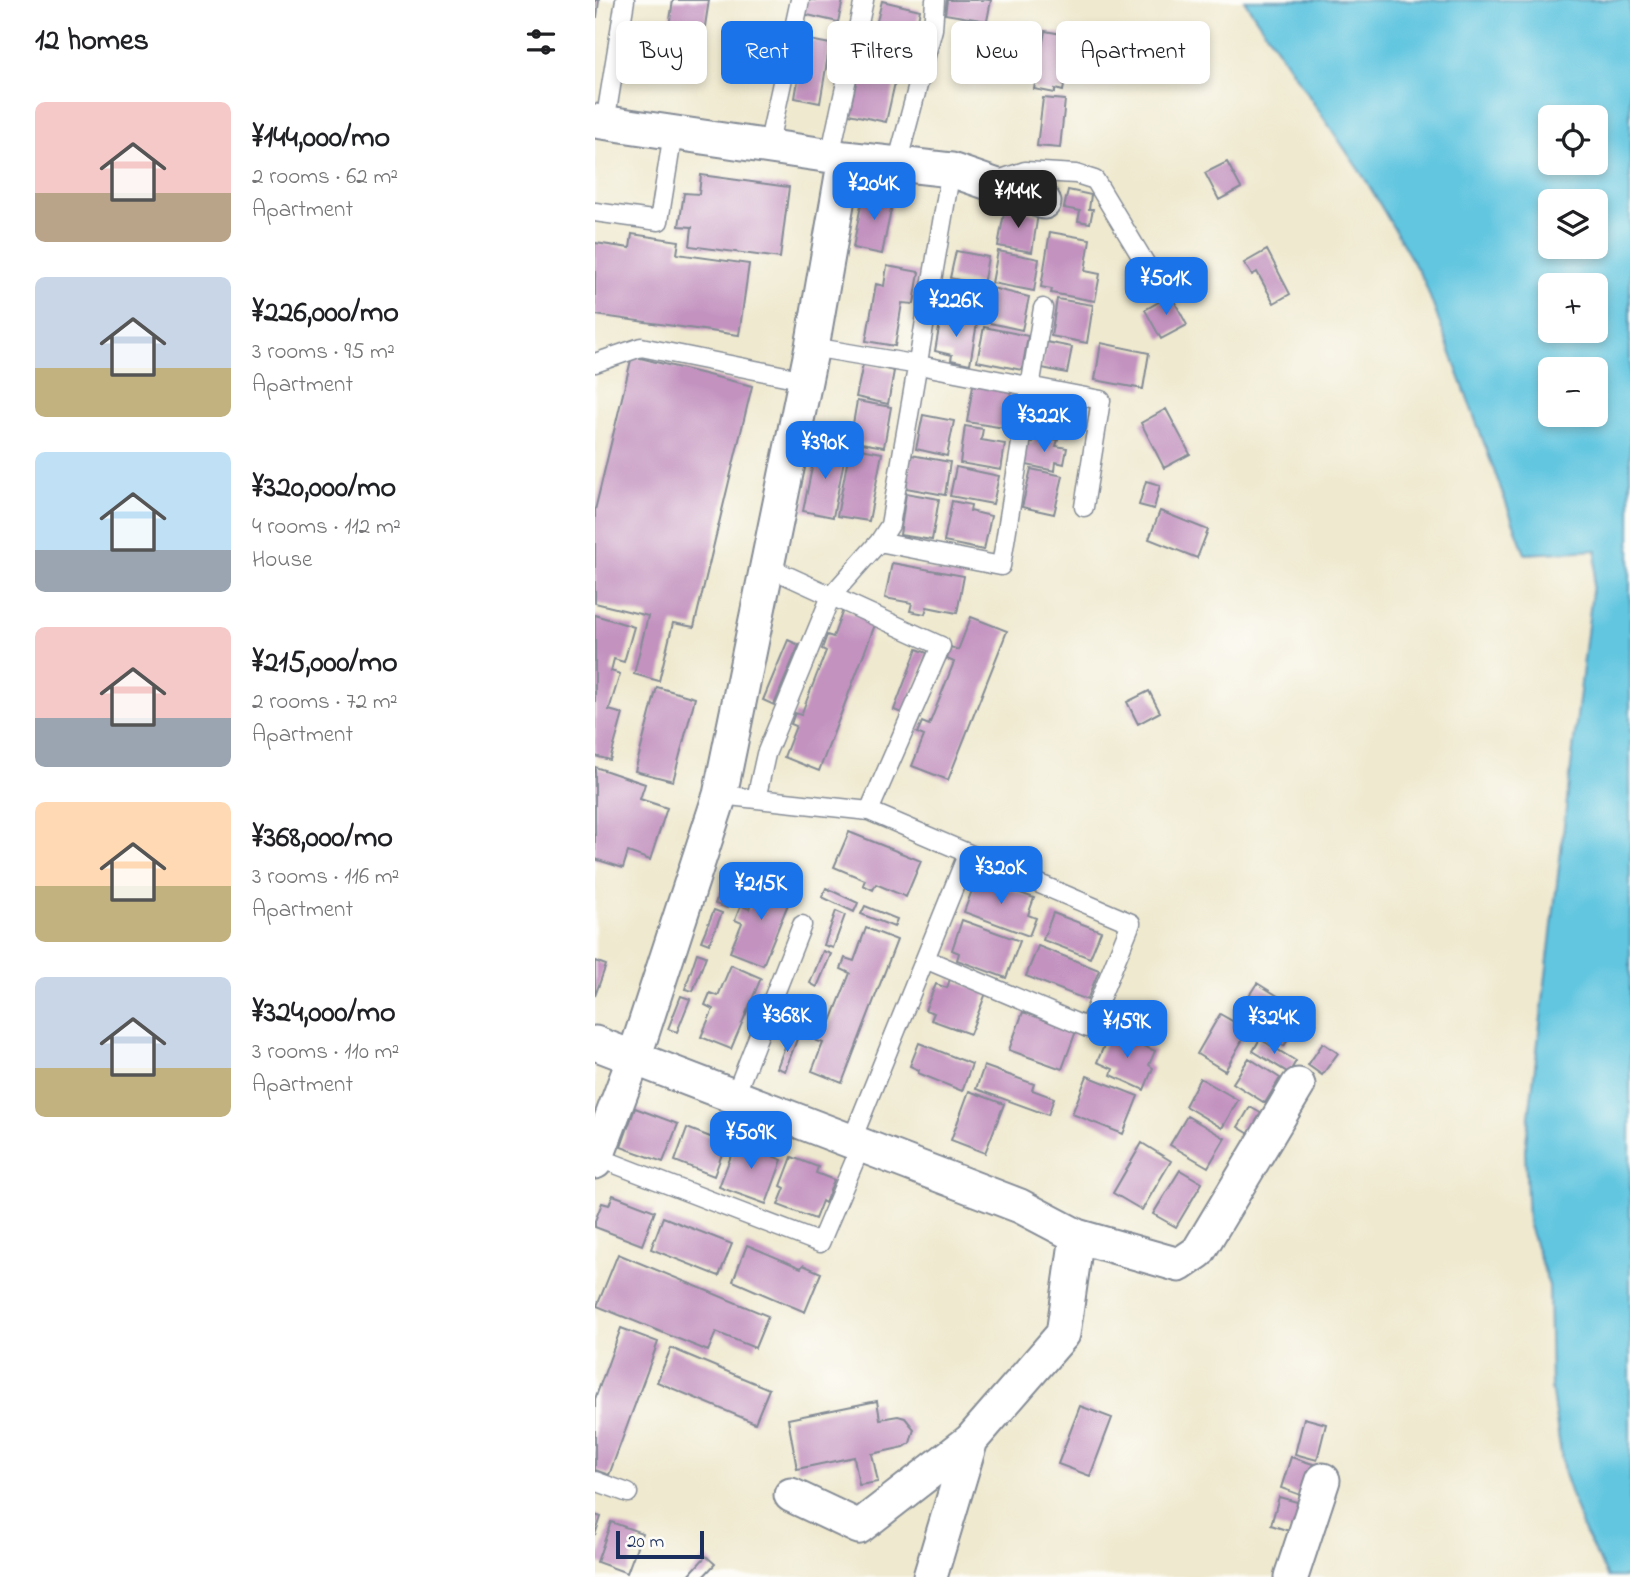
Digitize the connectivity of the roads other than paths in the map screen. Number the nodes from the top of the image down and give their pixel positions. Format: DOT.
graph roads {
  1 [pos="625,0"];
  2 [pos="800,0"];
  3 [pos="864,0"];
  4 [pos="935,0"];
  5 [pos="600,122"];
  6 [pos="673,133"];
  7 [pos="768,147"];
  8 [pos="838,157"];
  9 [pos="897,164"];
  10 [pos="951,170"];
  11 [pos="989,183"];
  12 [pos="1045,202"];
  13 [pos="595,212"];
  14 [pos="1156,281"];
  15 [pos="1043,308"];
  16 [pos="812,348"];
  17 [pos="595,363"];
  18 [pos="919,365"];
  19 [pos="805,380"];
  20 [pos="1030,385"];
  21 [pos="1084,507"];
  22 [pos="879,542"];
  23 [pos="766,566"];
  24 [pos="831,596"];
  25 [pos="720,795"];
  26 [pos="756,799"];
  27 [pos="869,811"];
  28 [pos="967,855"];
  29 [pos="802,925"];
  30 [pos="925,959"];
  31 [pos="595,1043"];
  32 [pos="634,1058"];
  33 [pos="1298,1085"];
  34 [pos="734,1098"];
  35 [pos="856,1144"];
  36 [pos="596,1160"];
  37 [pos="1077,1236"];
  38 [pos="971,1440"];
  39 [pos="1323,1480"];
  40 [pos="595,1481"];
  41 [pos="628,1493"];
  42 [pos="791,1495"];
  43 [pos="930,1577"];
  44 [pos="1291,1577"];
  1 -- 5 [label="lane"];
  2 -- 7 [label="lane"];
  3 -- 8 [label="lane"];
  4 -- 9 [label="lane"];
  5 -- 6 [label="street"];
  6 -- 7 [label="street"];
  6 -- 13 [label="lane"];
  7 -- 8 [label="street"];
  8 -- 9 [label="street"];
  8 -- 16 [label="street"];
  9 -- 10 [label="street"];
  10 -- 11 [label="street"];
  10 -- 18 [label="lane"];
  11 -- 12 [label="street"];
  11 -- 14 [label="lane"];
  15 -- 20 [label="lane"];
  16 -- 18 [label="lane"];
  16 -- 19 [label="street"];
  17 -- 19 [label="lane"];
  18 -- 20 [label="lane"];
  18 -- 22 [label="lane"];
  19 -- 23 [label="street"];
  20 -- 21 [label="lane"];
  20 -- 22 [label="lane"];
  22 -- 24 [label="lane"];
  23 -- 24 [label="lane"];
  23 -- 25 [label="street"];
  24 -- 26 [label="lane"];
  24 -- 27 [label="lane"];
  25 -- 26 [label="lane"];
  25 -- 32 [label="street"];
  26 -- 27 [label="lane"];
  27 -- 28 [label="lane"];
  28 -- 30 [label="lane"];
  28 -- 30 [label="lane"];
  29 -- 34 [label="lane"];
  30 -- 35 [label="lane"];
  31 -- 32 [label="street"];
  32 -- 34 [label="street"];
  32 -- 36 [label="street"];
  33 -- 37 [label="street"];
  34 -- 35 [label="street"];
  35 -- 36 [label="lane"];
  35 -- 37 [label="street"];
  37 -- 38 [label="street"];
  38 -- 42 [label="street"];
  38 -- 43 [label="street"];
  39 -- 44 [label="street"];
  40 -- 41 [label="lane"];
}
